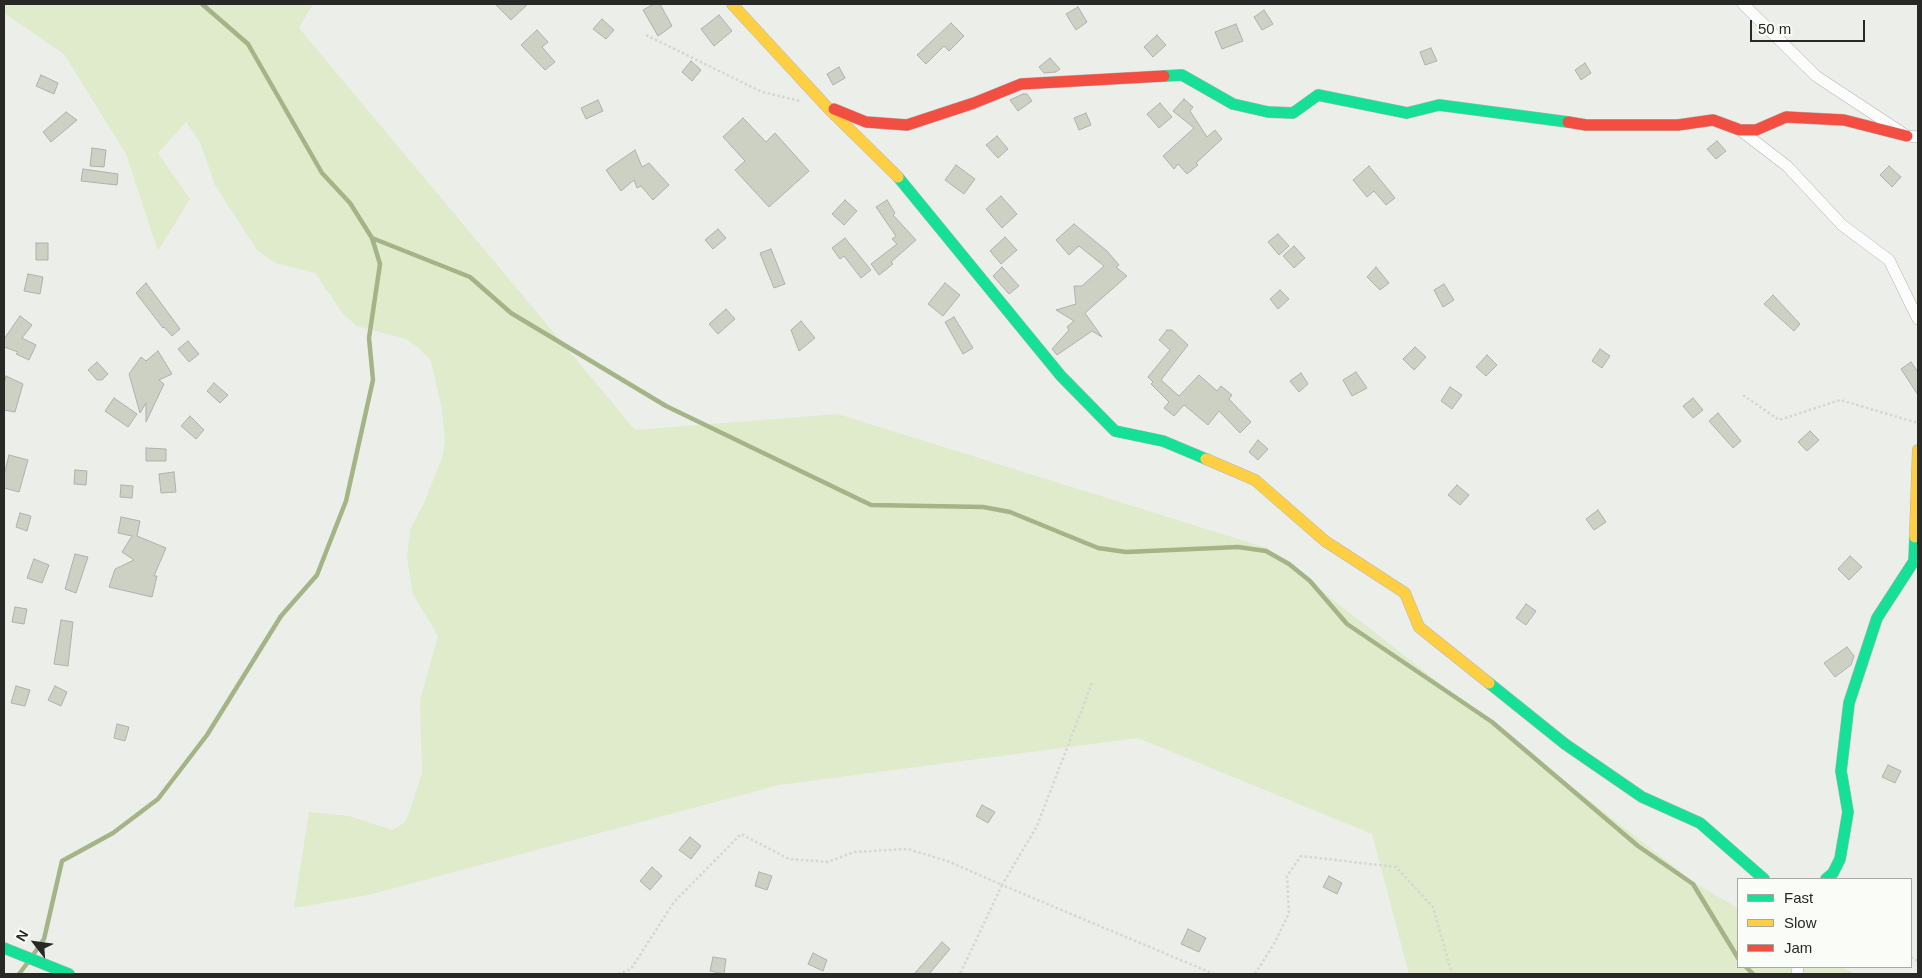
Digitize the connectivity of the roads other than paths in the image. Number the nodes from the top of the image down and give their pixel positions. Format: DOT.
graph roads {
  1 [pos="732,4"];
  2 [pos="1743,4"];
  3 [pos="827,107"];
  4 [pos="1740,130"];
  5 [pos="1913,136"];
  6 [pos="1918,319"];
  7 [pos="1918,450"];
  8 [pos="1763,878"];
  9 [pos="1827,878"];
  10 [pos="4,948"];
  11 [pos="69,974"];
  1 -- 3 [label="street"];
  2 -- 5 [label="street"];
  3 -- 4 [label="street"];
  3 -- 8 [label="street"];
  4 -- 5 [label="street"];
  4 -- 6 [label="street"];
  7 -- 9 [label="street"];
  10 -- 11 [label="street"];
}
